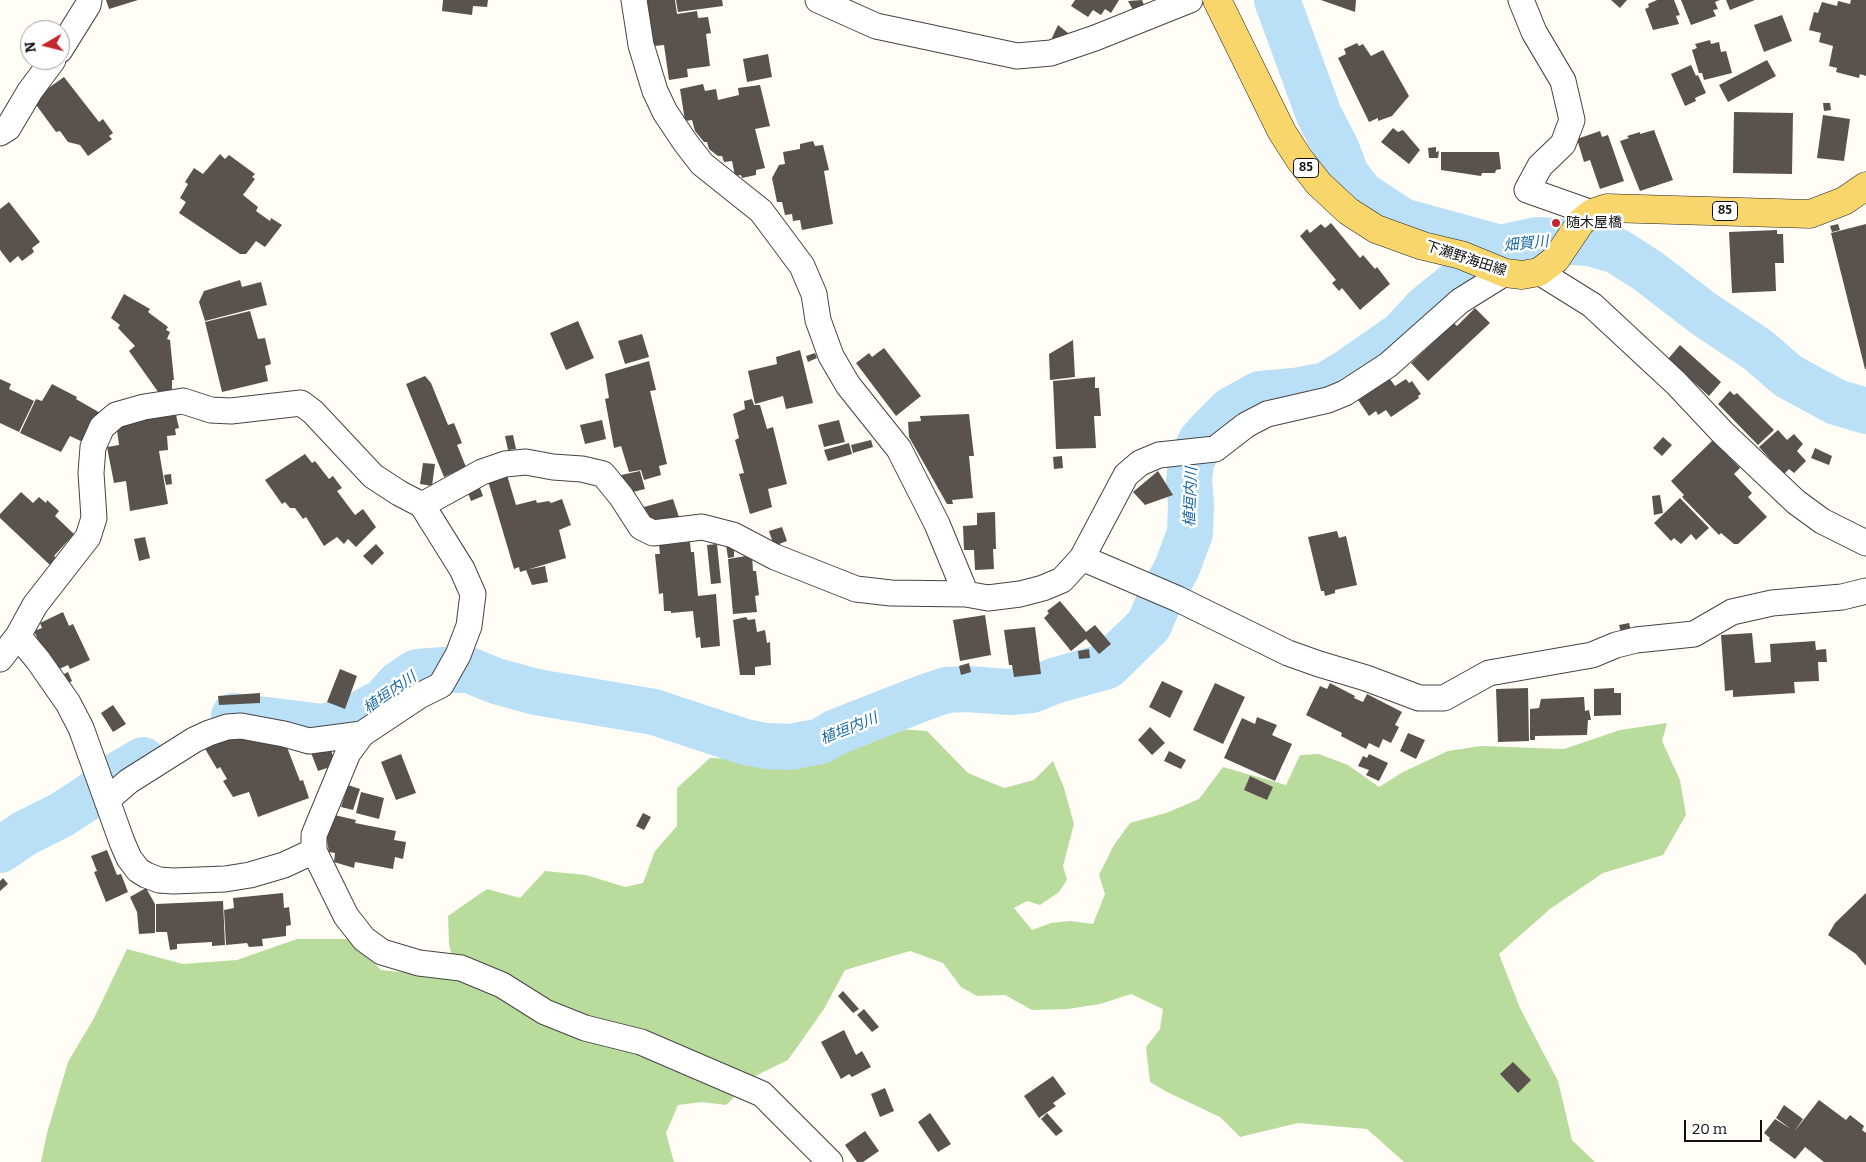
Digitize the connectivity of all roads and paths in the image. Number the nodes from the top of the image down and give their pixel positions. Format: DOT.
graph roads {
  1 [pos="89,0"];
  2 [pos="634,0"];
  3 [pos="818,0"];
  4 [pos="1190,0"];
  5 [pos="1217,0"];
  6 [pos="1521,0"];
  7 [pos="70,34"];
  8 [pos="46,70"];
  9 [pos="0,133"];
  10 [pos="1866,186"];
  11 [pos="1587,218"];
  12 [pos="1548,265"];
  13 [pos="1487,266"];
  14 [pos="422,505"];
  15 [pos="1866,543"];
  16 [pos="1082,558"];
  17 [pos="1866,591"];
  18 [pos="966,594"];
  19 [pos="18,636"];
  20 [pos="0,659"];
  21 [pos="362,734"];
  22 [pos="107,800"];
  23 [pos="314,851"];
  24 [pos="830,1162"];
  1 -- 7 [label="street"];
  2 -- 18 [label="street"];
  3 -- 4 [label="street"];
  5 -- 13 [label="main road, 下瀬野海田線 / 85"];
  6 -- 11 [label="street"];
  8 -- 9 [label="street"];
  10 -- 11 [label="main road, 85"];
  11 -- 12 [label="main road"];
  12 -- 13 [label="main road, 下瀬野海田線 / 85"];
  12 -- 15 [label="street"];
  13 -- 16 [label="street"];
  14 -- 18 [label="street"];
  14 -- 19 [label="street"];
  14 -- 21 [label="street"];
  16 -- 17 [label="street"];
  16 -- 18 [label="street"];
  19 -- 20 [label="street"];
  19 -- 22 [label="street"];
  21 -- 22 [label="street"];
  21 -- 23 [label="street"];
  22 -- 23 [label="street"];
  23 -- 24 [label="street"];
}
